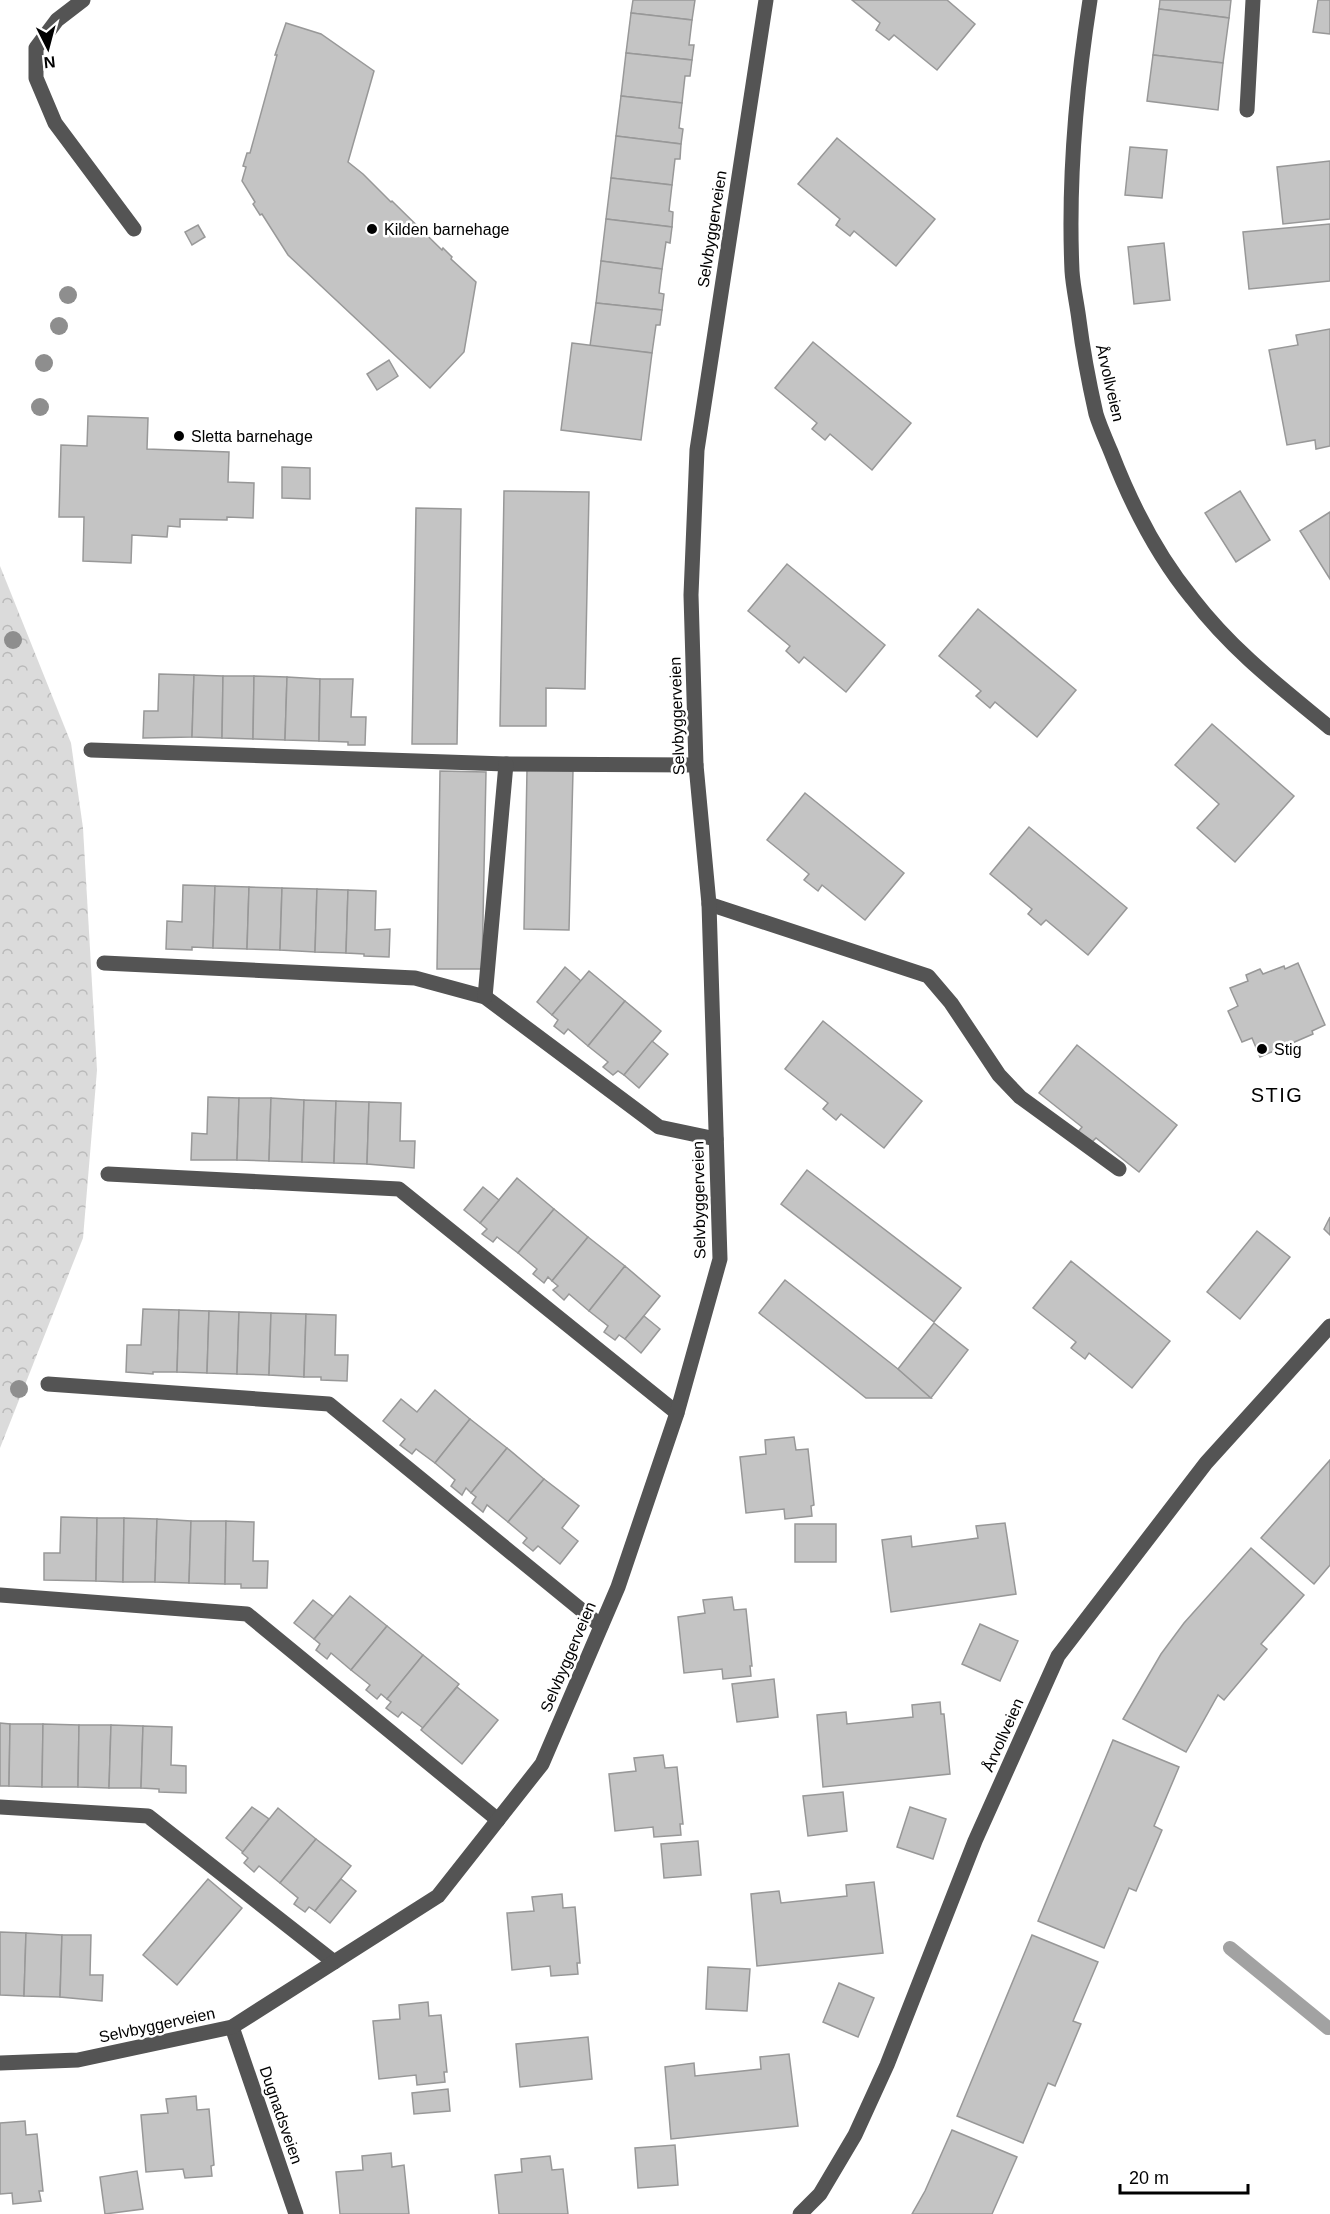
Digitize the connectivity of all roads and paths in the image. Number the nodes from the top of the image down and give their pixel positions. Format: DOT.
graph roads {
  1 [pos="83,0"];
  2 [pos="765,0"];
  3 [pos="1090,0"];
  4 [pos="1253,0"];
  5 [pos="1247,110"];
  6 [pos="134,229"];
  7 [pos="1330,728"];
  8 [pos="91,750"];
  9 [pos="506,764"];
  10 [pos="696,765"];
  11 [pos="709,904"];
  12 [pos="104,963"];
  13 [pos="485,997"];
  14 [pos="716,1139"];
  15 [pos="1119,1169"];
  16 [pos="108,1174"];
  17 [pos="1330,1326"];
  18 [pos="48,1383"];
  19 [pos="677,1413"];
  20 [pos="0,1595"];
  21 [pos="601,1626"];
  22 [pos="0,1807"];
  23 [pos="498,1820"];
  24 [pos="334,1962"];
  25 [pos="232,2027"];
  26 [pos="0,2063"];
  27 [pos="296,2214"];
  28 [pos="800,2214"];
  1 -- 6 [label="street"];
  2 -- 10 [label="street, Selvbyggerveien"];
  3 -- 7 [label="street, Årvollveien"];
  4 -- 5 [label="street"];
  8 -- 9 [label="street"];
  9 -- 10 [label="street"];
  9 -- 13 [label="street"];
  10 -- 11 [label="street, Selvbyggerveien"];
  11 -- 14 [label="street, Selvbyggerveien"];
  11 -- 15 [label="street"];
  12 -- 13 [label="street"];
  13 -- 14 [label="street"];
  14 -- 19 [label="street, Selvbyggerveien"];
  16 -- 19 [label="street"];
  17 -- 28 [label="street, Årvollveien"];
  18 -- 21 [label="street"];
  19 -- 21 [label="street, Selvbyggerveien"];
  20 -- 23 [label="street"];
  21 -- 23 [label="street, Selvbyggerveien"];
  22 -- 24 [label="street"];
  23 -- 24 [label="street, Selvbyggerveien"];
  24 -- 25 [label="street, Selvbyggerveien"];
  25 -- 26 [label="street, Selvbyggerveien"];
  25 -- 27 [label="street, Dugnadsveien"];
}
